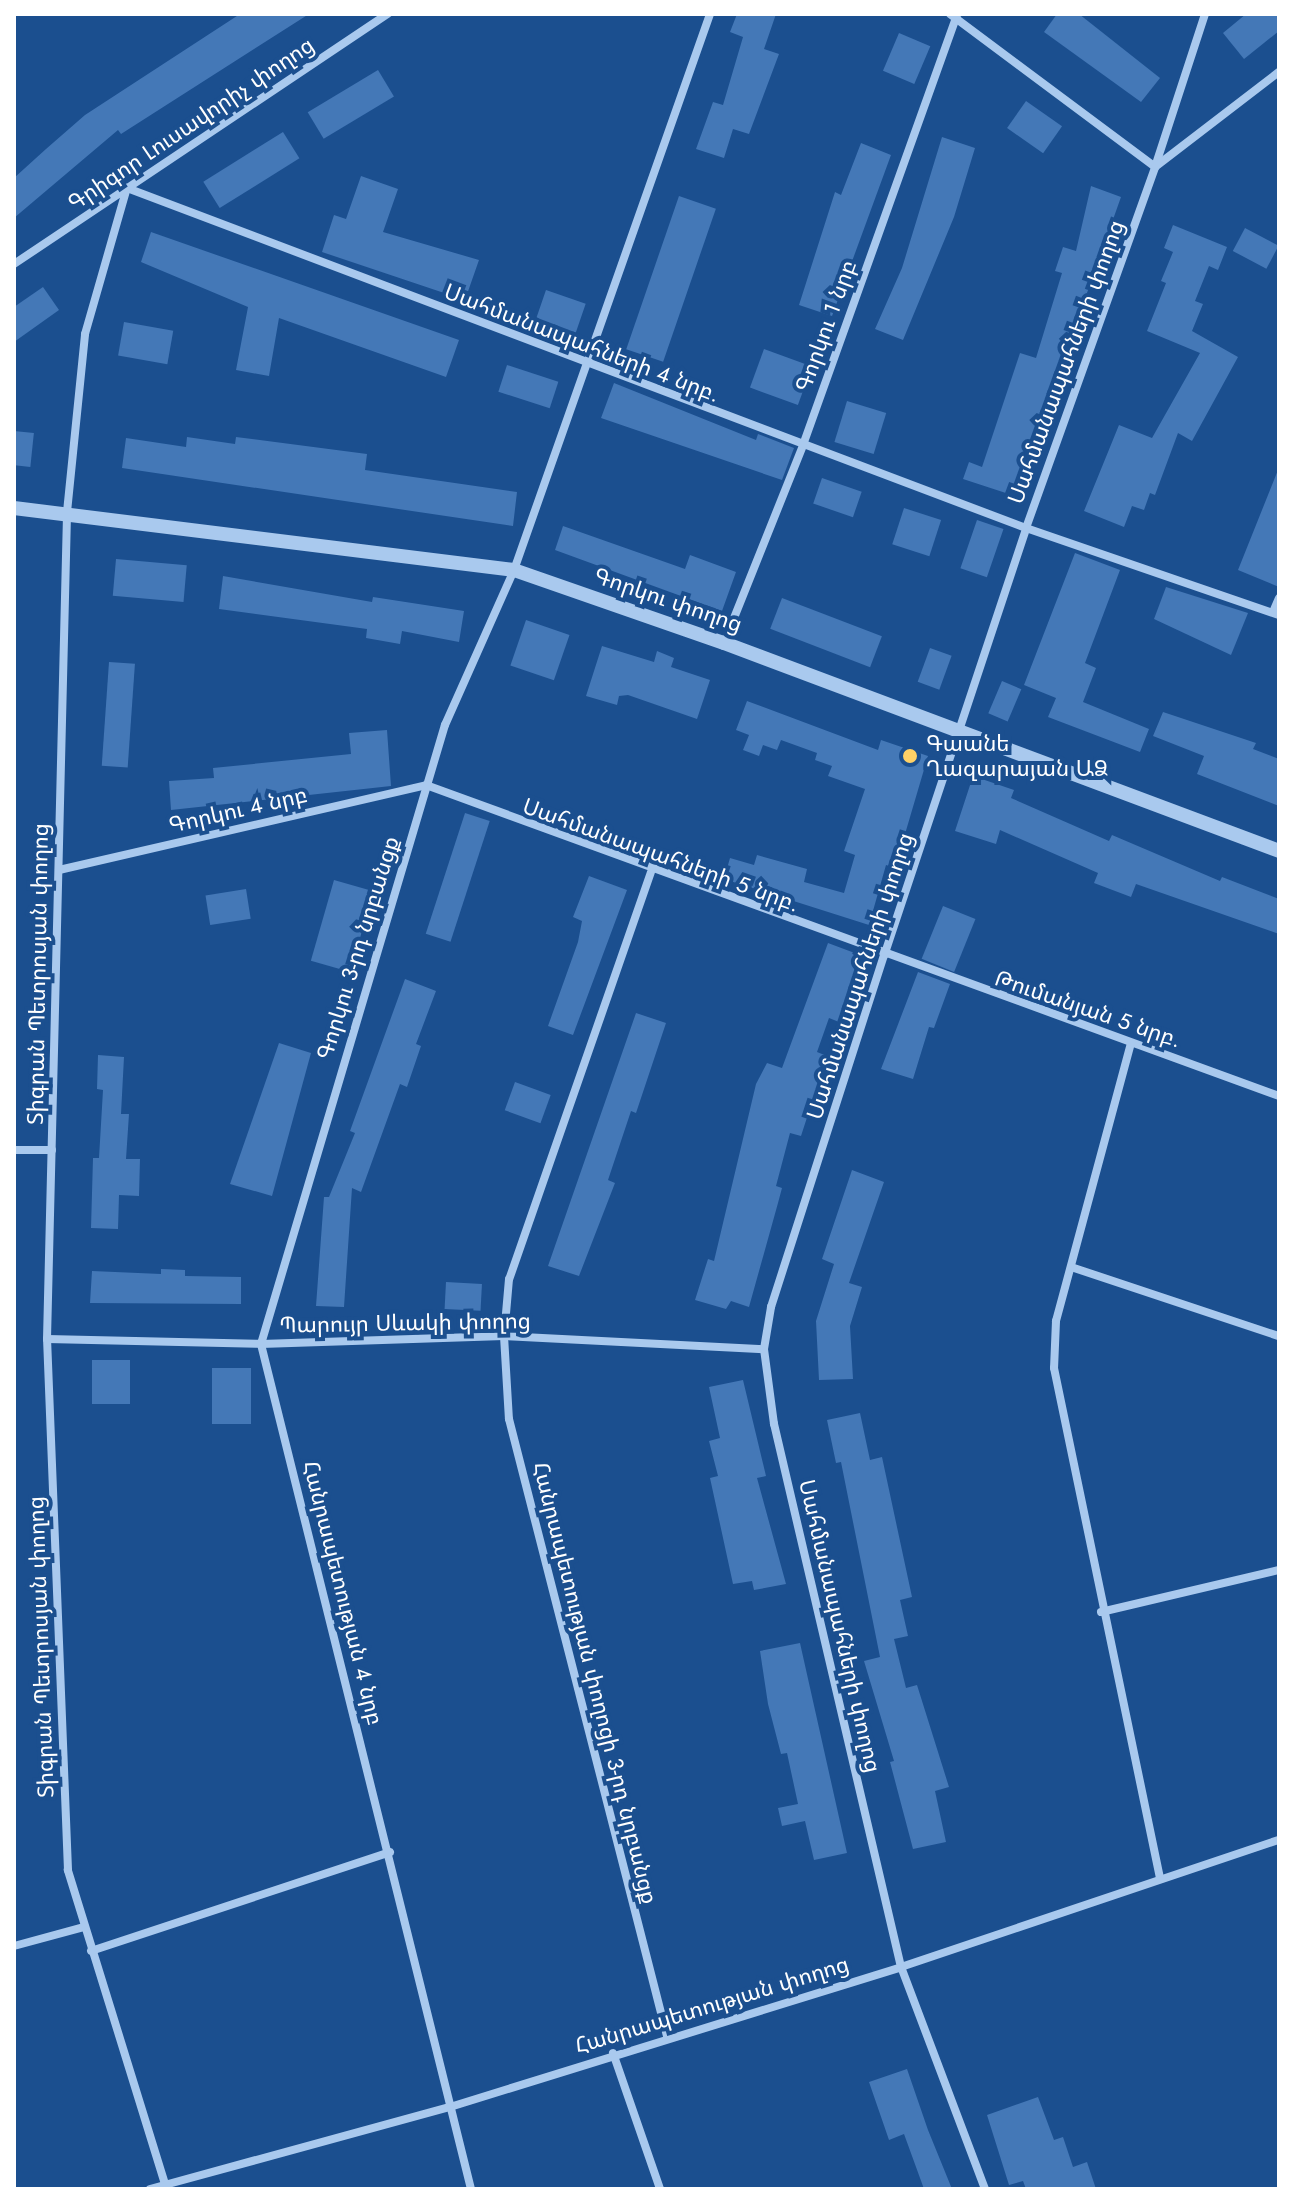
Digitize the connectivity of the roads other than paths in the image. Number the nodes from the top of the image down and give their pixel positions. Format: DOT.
graph roads {
  1 [pos="388,14"];
  2 [pos="710,14"];
  3 [pos="1205,14"];
  4 [pos="954,15"];
  5 [pos="1279,72"];
  6 [pos="1155,167"];
  7 [pos="127,188"];
  8 [pos="14,264"];
  9 [pos="586,364"];
  10 [pos="803,445"];
  11 [pos="14,508"];
  12 [pos="67,512"];
  13 [pos="1026,528"];
  14 [pos="514,570"];
  15 [pos="1279,598"];
  16 [pos="1276,614"];
  17 [pos="724,643"];
  18 [pos="960,732"];
  19 [pos="426,785"];
  20 [pos="1279,851"];
  21 [pos="59,870"];
  22 [pos="651,872"];
  23 [pos="884,956"];
  24 [pos="1131,1043"];
  25 [pos="1279,1096"];
  26 [pos="14,1150"];
  27 [pos="52,1150"];
  28 [pos="1071,1267"];
  29 [pos="504,1336"];
  30 [pos="1279,1336"];
  31 [pos="47,1339"];
  32 [pos="261,1344"];
  33 [pos="764,1349"];
  34 [pos="1279,1570"];
  35 [pos="1101,1612"];
  36 [pos="1279,1840"];
  37 [pos="390,1852"];
  38 [pos="1160,1878"];
  39 [pos="84,1927"];
  40 [pos="14,1946"];
  41 [pos="91,1951"];
  42 [pos="901,1967"];
  43 [pos="667,2036"];
  44 [pos="613,2053"];
  45 [pos="450,2107"];
  46 [pos="164,2187"];
  47 [pos="150,2189"];
  48 [pos="471,2189"];
  49 [pos="660,2189"];
  50 [pos="985,2189"];
  1 -- 7 [label="street, Գրիգոր Լուսավորիչ փողոց"];
  2 -- 9 [label="street, Գորկու 3-րդ նրբանցք"];
  3 -- 6 [label="street, Սահմանապահների փողոց"];
  4 -- 6 [label="street"];
  4 -- 10 [label="street, Գորկու 1 նրբ"];
  5 -- 6 [label="street"];
  6 -- 13 [label="street, Սահմանապահների փողոց"];
  7 -- 8 [label="street, Գրիգոր Լուսավորիչ փողոց"];
  7 -- 9 [label="street, Սահմանապահների 4 նրբ."];
  7 -- 12 [label="street, Տիգրան Պետրոսյան փողոց"];
  9 -- 10 [label="street, Սահմանապահների 4 նրբ."];
  9 -- 14 [label="street, Գորկու 3-րդ նրբանցք"];
  10 -- 13 [label="street, Սահմանապահների 4 նրբ."];
  10 -- 17 [label="street, Գորկու 1 նրբ"];
  11 -- 12 [label="street, Գորկու փողոց"];
  12 -- 14 [label="street, Գորկու փողոց"];
  12 -- 21 [label="street, Տիգրան Պետրոսյան փողոց"];
  13 -- 16 [label="street, Սահմանապահների 4 նրբ."];
  13 -- 18 [label="street, Սահմանապահների փողոց"];
  14 -- 17 [label="street, Գորկու փողոց"];
  14 -- 19 [label="street, Գորկու 3-րդ նրբանցք"];
  15 -- 16 [label="street"];
  17 -- 18 [label="street, Գորկու փողոց"];
  18 -- 20 [label="street, Գորկու փողոց"];
  18 -- 23 [label="street, Սահմանապահների փողոց"];
  19 -- 21 [label="street, Գորկու 4 նրբ"];
  19 -- 22 [label="street, Սահմանապահների 5 նրբ."];
  19 -- 32 [label="street, Գորկու 3-րդ նրբանցք"];
  21 -- 27 [label="street, Տիգրան Պետրոսյան փողոց"];
  22 -- 23 [label="street, Սահմանապահների 5 նրբ."];
  22 -- 29 [label="street, Հանրապետության փողոցի 3-րդ նրբանցք"];
  23 -- 24 [label="street, Թումանյան 5 նրբ."];
  23 -- 33 [label="street, Սահմանապահների փողոց"];
  24 -- 25 [label="street, Թումանյան 5 նրբ."];
  24 -- 28 [label="street"];
  26 -- 27 [label="street"];
  27 -- 31 [label="street, Տիգրան Պետրոսյան փողոց"];
  28 -- 30 [label="street"];
  28 -- 35 [label="street"];
  29 -- 32 [label="street, Պարույր Սևակի փողոց"];
  29 -- 33 [label="street, Պարույր Սևակի փողոց"];
  29 -- 43 [label="street, Հանրապետության փողոցի 3-րդ նրբանցք"];
  31 -- 32 [label="street, Պարույր Սևակի փողոց"];
  31 -- 39 [label="street, Տիգրան Պետրոսյան փողոց"];
  32 -- 37 [label="street, Հանրապետության 4 նրբ"];
  33 -- 42 [label="street, Սահմանապահների փողոց"];
  34 -- 35 [label="street"];
  35 -- 38 [label="street"];
  36 -- 38 [label="street, Հանրապետության փողոց"];
  37 -- 41 [label="street"];
  37 -- 45 [label="street, Հանրապետության 4 նրբ"];
  38 -- 42 [label="street, Հանրապետության փողոց"];
  39 -- 40 [label="street"];
  39 -- 41 [label="street, Տիգրան Պետրոսյան փողոց"];
  41 -- 46 [label="street, Տիգրան Պետրոսյան փողոց"];
  42 -- 43 [label="street, Հանրապետության փողոց"];
  42 -- 50 [label="street, Սահմանապահների փողոց"];
  43 -- 44 [label="street, Հանրապետության փողոց"];
  44 -- 45 [label="street, Հանրապետության փողոց"];
  44 -- 49 [label="street"];
  45 -- 46 [label="street, Հանրապետության փողոց"];
  45 -- 48 [label="street, Հանրապետության 4 նրբ"];
  46 -- 47 [label="street, Հանրապետության փողոց"];
}
